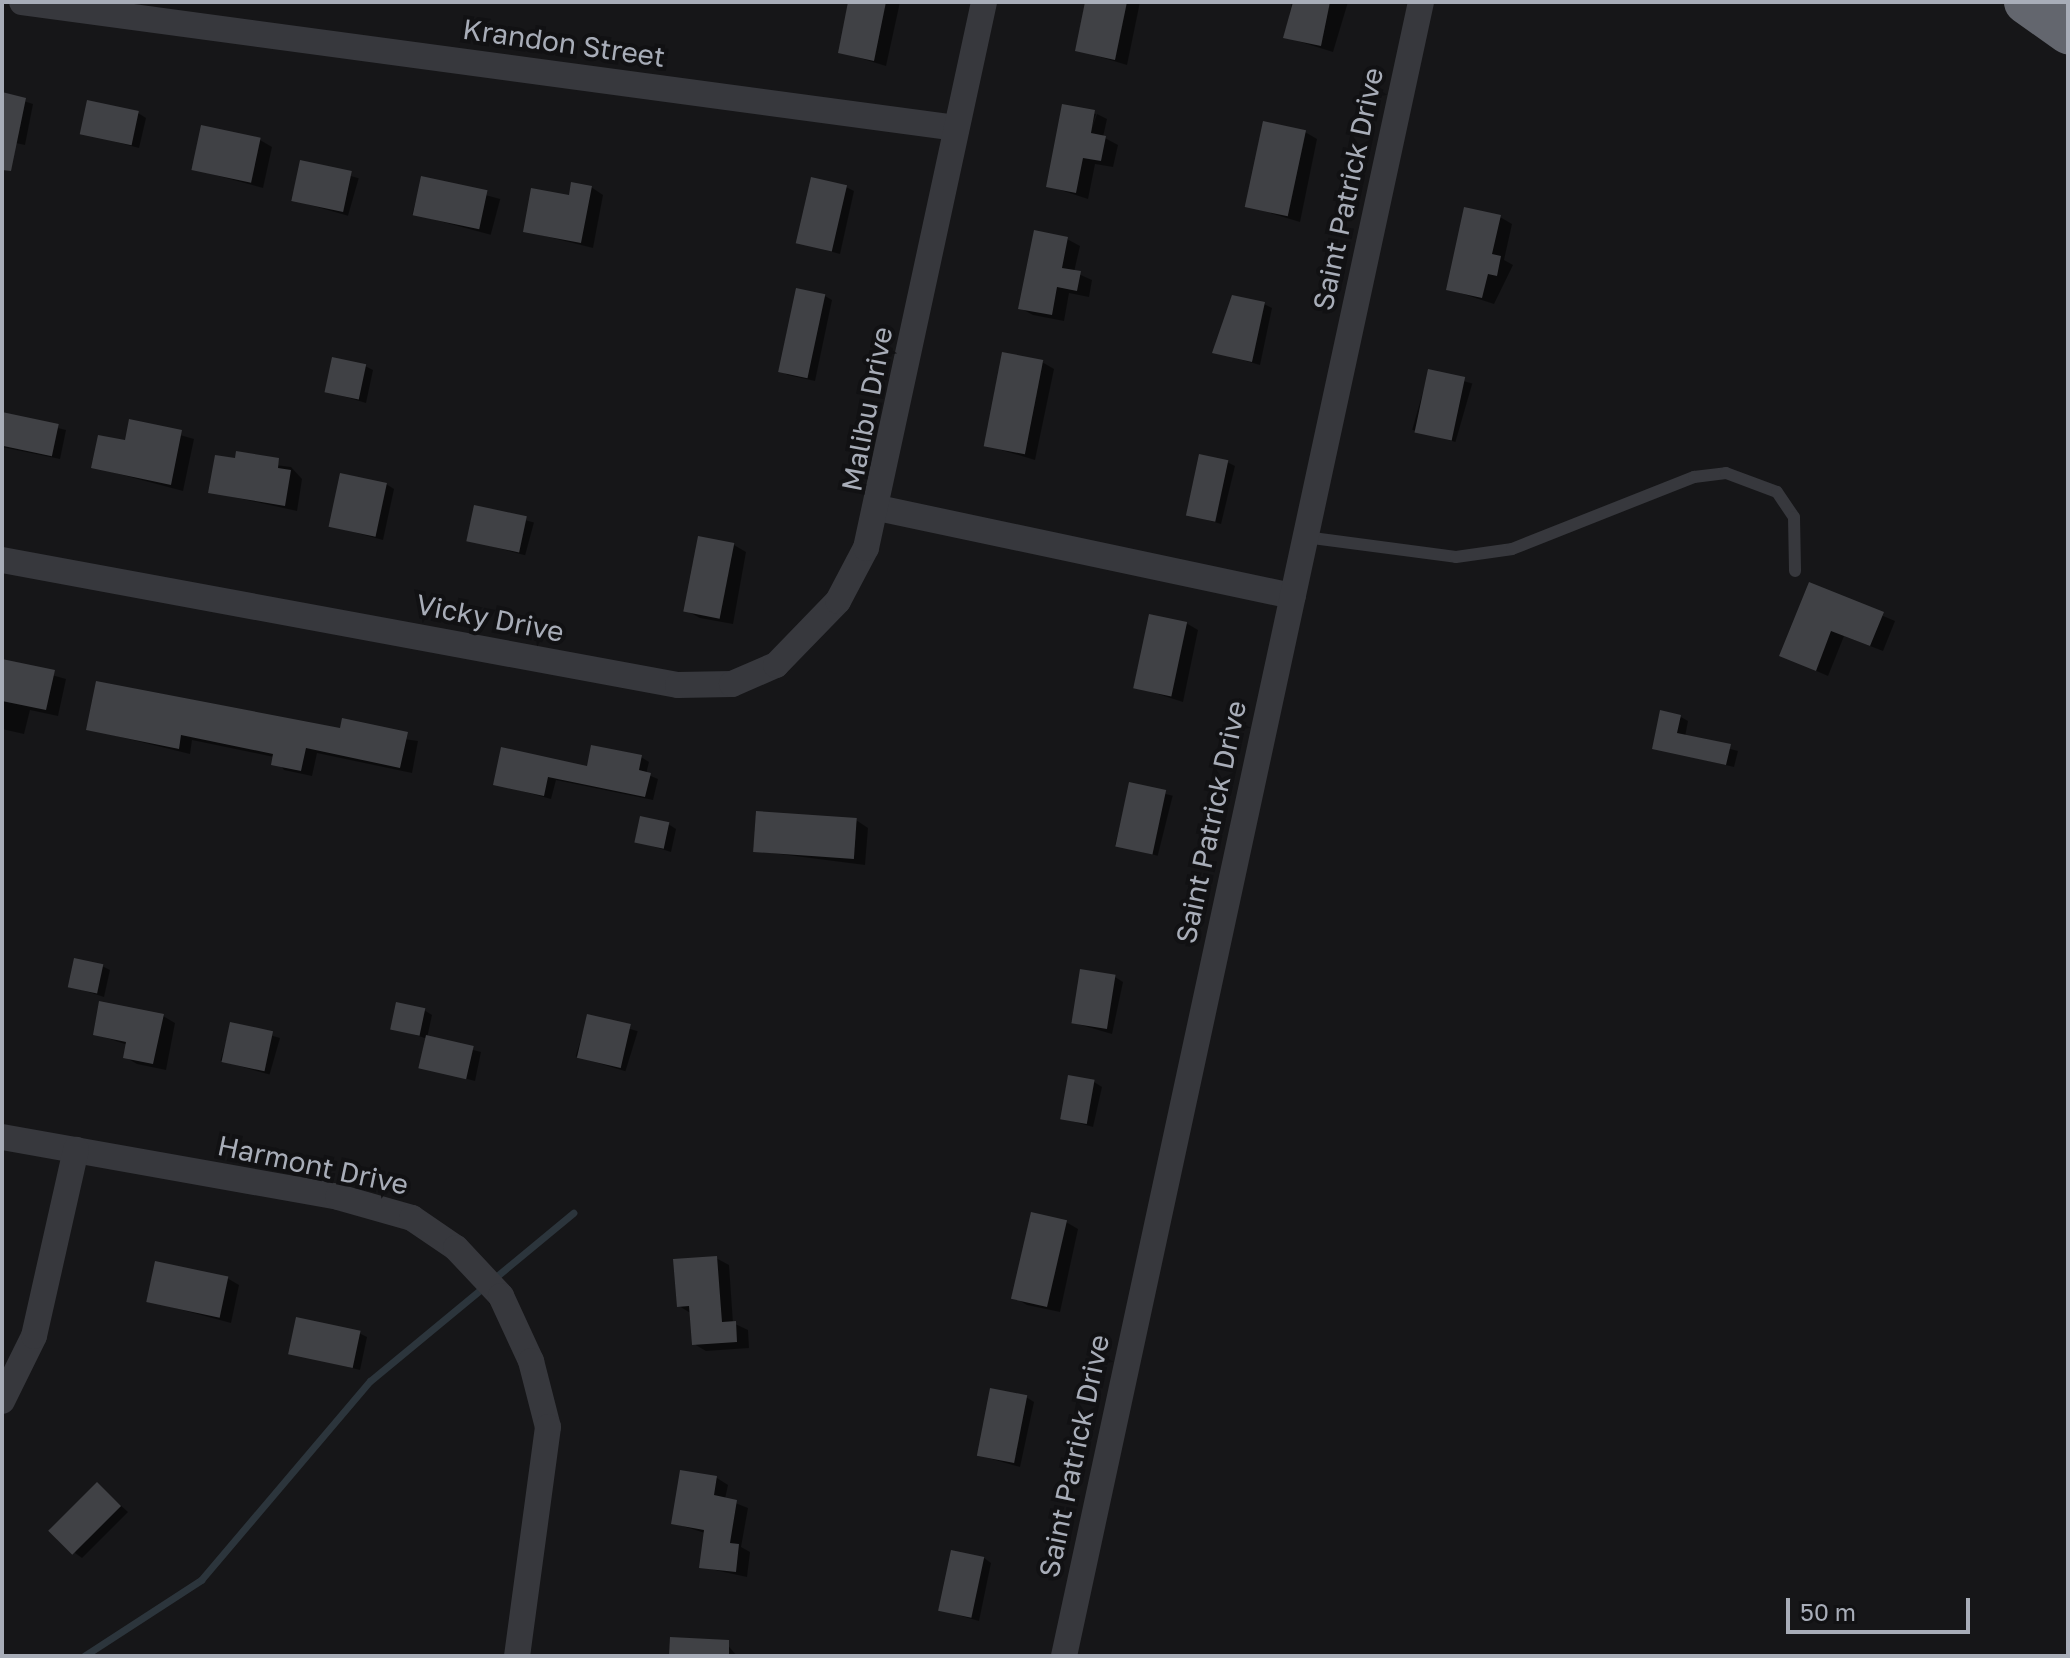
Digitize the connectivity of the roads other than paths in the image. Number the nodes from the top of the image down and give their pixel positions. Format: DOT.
graph roads {
  1 [pos="22,2"];
  2 [pos="984,2"];
  3 [pos="1421,2"];
  4 [pos="2026,2"];
  5 [pos="2068,32"];
  6 [pos="956,128"];
  7 [pos="878,508"];
  8 [pos="1305,537"];
  9 [pos="2,560"];
  10 [pos="1795,571"];
  11 [pos="1293,596"];
  12 [pos="2,1137"];
  13 [pos="76,1150"];
  14 [pos="2,1401"];
  15 [pos="517,1656"];
  16 [pos="1064,1656"];
  1 -- 6 [label="street, Krandon Street"];
  2 -- 6 [label="street, Malibu Drive"];
  3 -- 8 [label="street, Saint Patrick Drive"];
  4 -- 5 [label="highway"];
  6 -- 7 [label="street, Malibu Drive"];
  7 -- 9 [label="street, Vicky Drive"];
  7 -- 11 [label="street, Malibu Drive"];
  8 -- 10 [label="lane"];
  8 -- 11 [label="street, Saint Patrick Drive"];
  11 -- 16 [label="street, Saint Patrick Drive"];
  12 -- 13 [label="street, Harmont Drive"];
  13 -- 14 [label="street"];
  13 -- 15 [label="street, Harmont Drive"];
}
